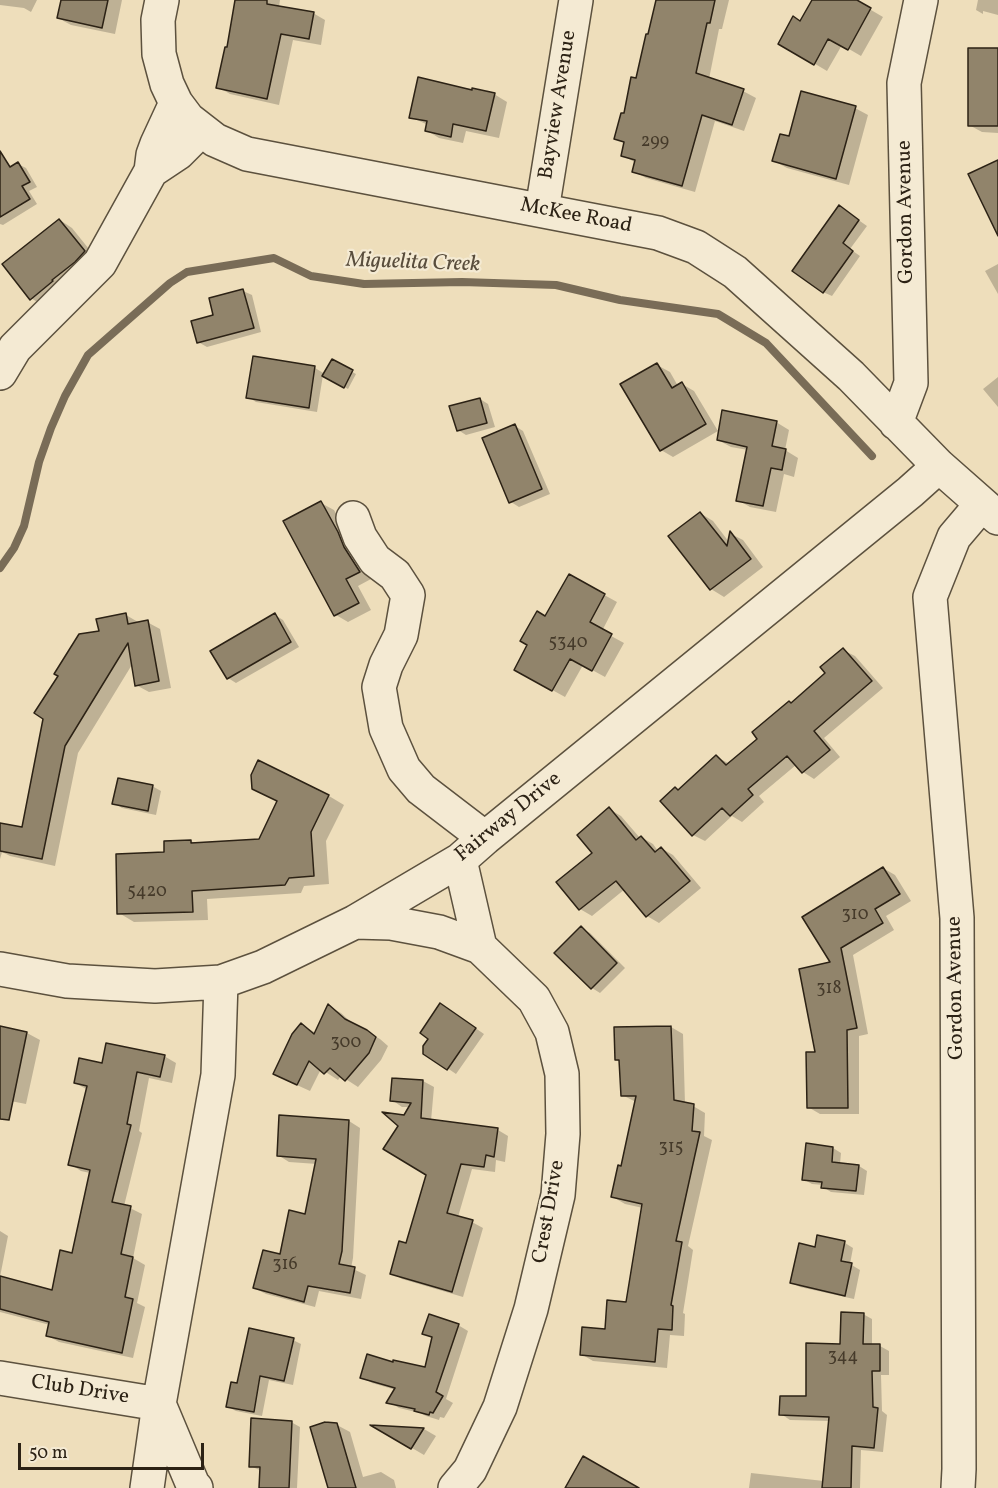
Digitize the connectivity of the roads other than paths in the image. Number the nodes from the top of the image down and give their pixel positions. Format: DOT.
graph roads {
  1 [pos="162,0"];
  2 [pos="576,0"];
  3 [pos="921,0"];
  4 [pos="176,103"];
  5 [pos="201,130"];
  6 [pos="151,171"];
  7 [pos="542,210"];
  8 [pos="5,353"];
  9 [pos="896,423"];
  10 [pos="939,466"];
  11 [pos="990,511"];
  12 [pos="353,518"];
  13 [pos="485,838"];
  14 [pos="460,860"];
  15 [pos="355,922"];
  16 [pos="480,947"];
  17 [pos="0,969"];
  18 [pos="221,982"];
  19 [pos="0,1378"];
  20 [pos="159,1404"];
  21 [pos="147,1488"];
  22 [pos="196,1488"];
  23 [pos="455,1488"];
  24 [pos="958,1488"];
  1 -- 4 [label="street, McKee Road"];
  2 -- 7 [label="street, Bayview Avenue"];
  3 -- 9 [label="street, Gordon Avenue"];
  4 -- 5 [label="street, McKee Road"];
  4 -- 6 [label="street"];
  5 -- 6 [label="street"];
  5 -- 7 [label="street, McKee Road"];
  6 -- 8 [label="street"];
  7 -- 9 [label="street, McKee Road"];
  9 -- 10 [label="street, McKee Road"];
  10 -- 11 [label="street, McKee Road"];
  10 -- 13 [label="street, Fairway Drive"];
  11 -- 24 [label="street, Gordon Avenue"];
  12 -- 13 [label="street"];
  13 -- 14 [label="street, Fairway Drive"];
  14 -- 15 [label="street, Fairway Drive"];
  14 -- 16 [label="street"];
  15 -- 16 [label="street, Crest Drive"];
  15 -- 18 [label="street, Fairway Drive"];
  16 -- 23 [label="street, Crest Drive"];
  17 -- 18 [label="street, Fairway Drive"];
  18 -- 20 [label="street"];
  19 -- 20 [label="street, Club Drive"];
  20 -- 21 [label="street"];
  20 -- 22 [label="street"];
}
